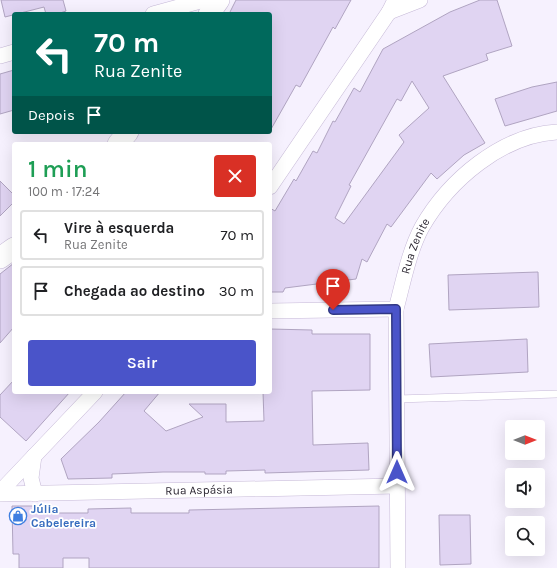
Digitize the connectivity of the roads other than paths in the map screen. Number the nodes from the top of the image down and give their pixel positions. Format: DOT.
graph roads {
  1 [pos="204,0"];
  2 [pos="219,0"];
  3 [pos="420,0"];
  4 [pos="392,6"];
  5 [pos="160,12"];
  6 [pos="210,12"];
  7 [pos="12,53"];
  8 [pos="0,56"];
  9 [pos="557,132"];
  10 [pos="126,134"];
  11 [pos="120,142"];
  12 [pos="272,184"];
  13 [pos="12,249"];
  14 [pos="0,258"];
  15 [pos="396,309"];
  16 [pos="272,311"];
  17 [pos="93,394"];
  18 [pos="557,394"];
  19 [pos="397,399"];
  20 [pos="34,456"];
  21 [pos="397,486"];
  22 [pos="0,493"];
  23 [pos="35,494"];
  24 [pos="398,568"];
  1 -- 5 [label="street"];
  2 -- 6 [label="street"];
  3 -- 4 [label="street"];
  4 -- 12 [label="street"];
  7 -- 8 [label="street"];
  9 -- 15 [label="street, Rua Zenite"];
  10 -- 11 [label="street"];
  13 -- 14 [label="street"];
  15 -- 16 [label="street"];
  15 -- 19 [label="street, Rua Zenite"];
  17 -- 20 [label="street"];
  18 -- 19 [label="lane"];
  19 -- 21 [label="street, Rua Zenite"];
  20 -- 22 [label="street"];
  20 -- 23 [label="street"];
  21 -- 23 [label="street, Rua Aspásia"];
  21 -- 24 [label="street, Rua Zenite"];
  22 -- 23 [label="street, Rua Aspásia"];
}
